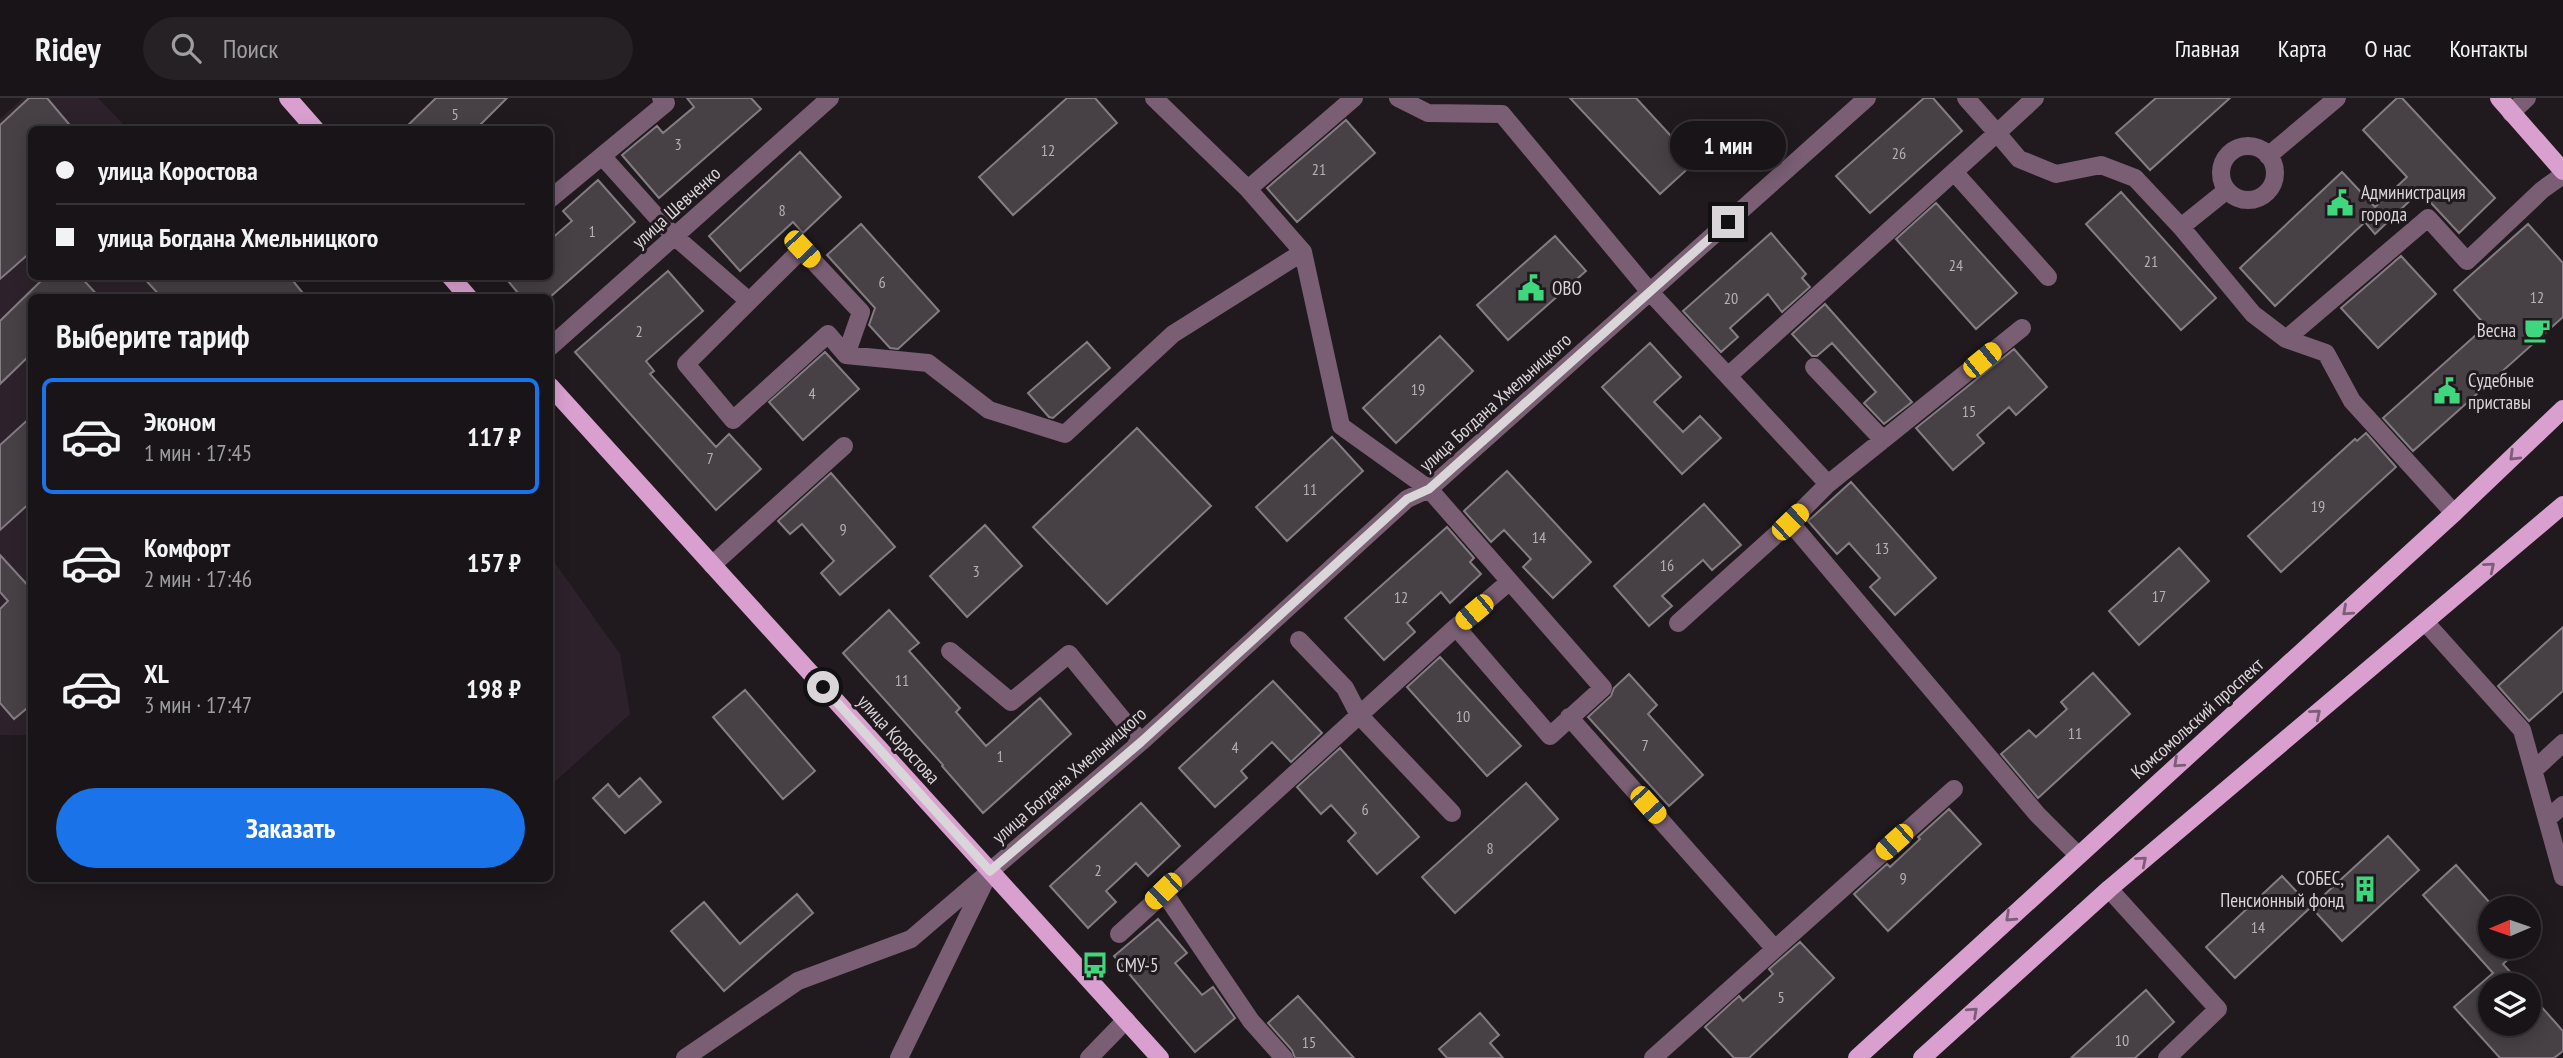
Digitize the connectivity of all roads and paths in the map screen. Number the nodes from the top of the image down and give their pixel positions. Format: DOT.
graph roads {
  1 [pos="288,98"];
  2 [pos="661,98"];
  3 [pos="830,98"];
  4 [pos="1154,98"];
  5 [pos="1354,98"];
  6 [pos="1398,98"];
  7 [pos="1867,98"];
  8 [pos="1966,98"];
  9 [pos="2035,98"];
  10 [pos="2337,98"];
  11 [pos="2498,98"];
  12 [pos="2527,98"];
  13 [pos="2511,113"];
  14 [pos="312,126"];
  15 [pos="1997,133"];
  16 [pos="602,156"];
  17 [pos="2268,156"];
  18 [pos="1955,173"];
  19 [pos="2563,173"];
  20 [pos="1248,189"];
  21 [pos="2227,190"];
  22 [pos="553,197"];
  23 [pos="2181,227"];
  24 [pos="673,235"];
  25 [pos="1303,252"];
  26 [pos="2048,277"];
  27 [pos="453,280"];
  28 [pos="1650,292"];
  29 [pos="466,294"];
  30 [pos="749,301"];
  31 [pos="2022,328"];
  32 [pos="2286,340"];
  33 [pos="553,344"];
  34 [pos="553,344"];
  35 [pos="846,355"];
  36 [pos="1814,367"];
  37 [pos="1728,376"];
  38 [pos="553,389"];
  39 [pos="2563,409"];
  40 [pos="1883,440"];
  41 [pos="844,446"];
  42 [pos="1828,484"];
  43 [pos="1429,489"];
  44 [pos="2563,505"];
  45 [pos="2454,513"];
  46 [pos="1790,522"];
  47 [pos="712,565"];
  48 [pos="1509,582"];
  49 [pos="1678,623"];
  50 [pos="2426,623"];
  51 [pos="1456,627"];
  52 [pos="1299,640"];
  53 [pos="950,651"];
  54 [pos="1359,715"];
  55 [pos="1570,717"];
  56 [pos="1141,742"];
  57 [pos="2563,743"];
  58 [pos="2534,770"];
  59 [pos="1954,789"];
  60 [pos="2563,805"];
  61 [pos="1452,813"];
  62 [pos="2547,819"];
  63 [pos="2078,855"];
  64 [pos="990,871"];
  65 [pos="2563,877"];
  66 [pos="2109,889"];
  67 [pos="1163,891"];
  68 [pos="1119,934"];
  69 [pos="1775,949"];
  70 [pos="1126,1020"];
  71 [pos="685,1058"];
  72 [pos="899,1058"];
  73 [pos="1089,1058"];
  74 [pos="1160,1058"];
  75 [pos="1284,1058"];
  76 [pos="1653,1058"];
  77 [pos="1857,1058"];
  78 [pos="1922,1058"];
  79 [pos="2167,1058"];
  1 -- 14 [label="main road"];
  2 -- 16 [label="street"];
  3 -- 24 [label="street, улица Шевченко"];
  3 -- 34 [label="street, улица Шевченко"];
  4 -- 20 [label="street"];
  5 -- 20 [label="street"];
  6 -- 28 [label="street"];
  7 -- 28 [label="street, улица Богдана Хмельницкого"];
  8 -- 15 [label="street"];
  9 -- 15 [label="street"];
  10 -- 17 [label="street"];
  11 -- 13 [label="main road"];
  12 -- 13 [label="street"];
  13 -- 19 [label="main road"];
  15 -- 18 [label="street"];
  15 -- 23 [label="street"];
  16 -- 22 [label="street"];
  16 -- 24 [label="street"];
  17 -- 21 [label="street"];
  17 -- 21 [label="street"];
  18 -- 26 [label="street"];
  18 -- 37 [label="street"];
  19 -- 32 [label="street"];
  20 -- 25 [label="street"];
  21 -- 23 [label="street"];
  23 -- 32 [label="street"];
  24 -- 30 [label="street"];
  24 -- 33 [label="street, улица Шевченко"];
  25 -- 35 [label="street"];
  25 -- 43 [label="street"];
  27 -- 29 [label="main road"];
  28 -- 37 [label="street"];
  28 -- 43 [label="street, улица Богдана Хмельницкого"];
  30 -- 35 [label="street"];
  30 -- 35 [label="street"];
  31 -- 40 [label="street"];
  32 -- 45 [label="street"];
  36 -- 40 [label="street"];
  37 -- 42 [label="street"];
  38 -- 47 [label="main road, улица Коростова"];
  39 -- 45 [label="main road, Комсомольский проспект, one-way"];
  40 -- 42 [label="street"];
  41 -- 47 [label="street"];
  42 -- 46 [label="street"];
  43 -- 48 [label="street"];
  43 -- 56 [label="street, улица Богдана Хмельницкого"];
  66 -- 44 [label="main road, one-way"];
  45 -- 63 [label="main road, Комсомольский проспект, one-way"];
  46 -- 49 [label="street"];
  46 -- 63 [label="street"];
  47 -- 64 [label="main road, улица Коростова"];
  48 -- 51 [label="street"];
  48 -- 55 [label="street"];
  50 -- 58 [label="street"];
  51 -- 54 [label="street"];
  51 -- 55 [label="street"];
  52 -- 54 [label="street"];
  53 -- 56 [label="street"];
  54 -- 61 [label="street"];
  54 -- 67 [label="street"];
  55 -- 69 [label="street"];
  56 -- 64 [label="street, улица Богдана Хмельницкого"];
  57 -- 58 [label="street"];
  58 -- 62 [label="street"];
  59 -- 69 [label="street"];
  60 -- 62 [label="street"];
  62 -- 65 [label="street"];
  63 -- 77 [label="main road, Комсомольский проспект, one-way"];
  64 -- 70 [label="main road, улица Коростова"];
  64 -- 71 [label="street, улица Богдана Хмельницкого"];
  64 -- 72 [label="street"];
  78 -- 66 [label="main road, one-way"];
  66 -- 79 [label="street"];
  67 -- 68 [label="street"];
  67 -- 75 [label="street"];
  69 -- 76 [label="street"];
  70 -- 73 [label="street"];
  70 -- 74 [label="main road, улица Коростова"];
}
